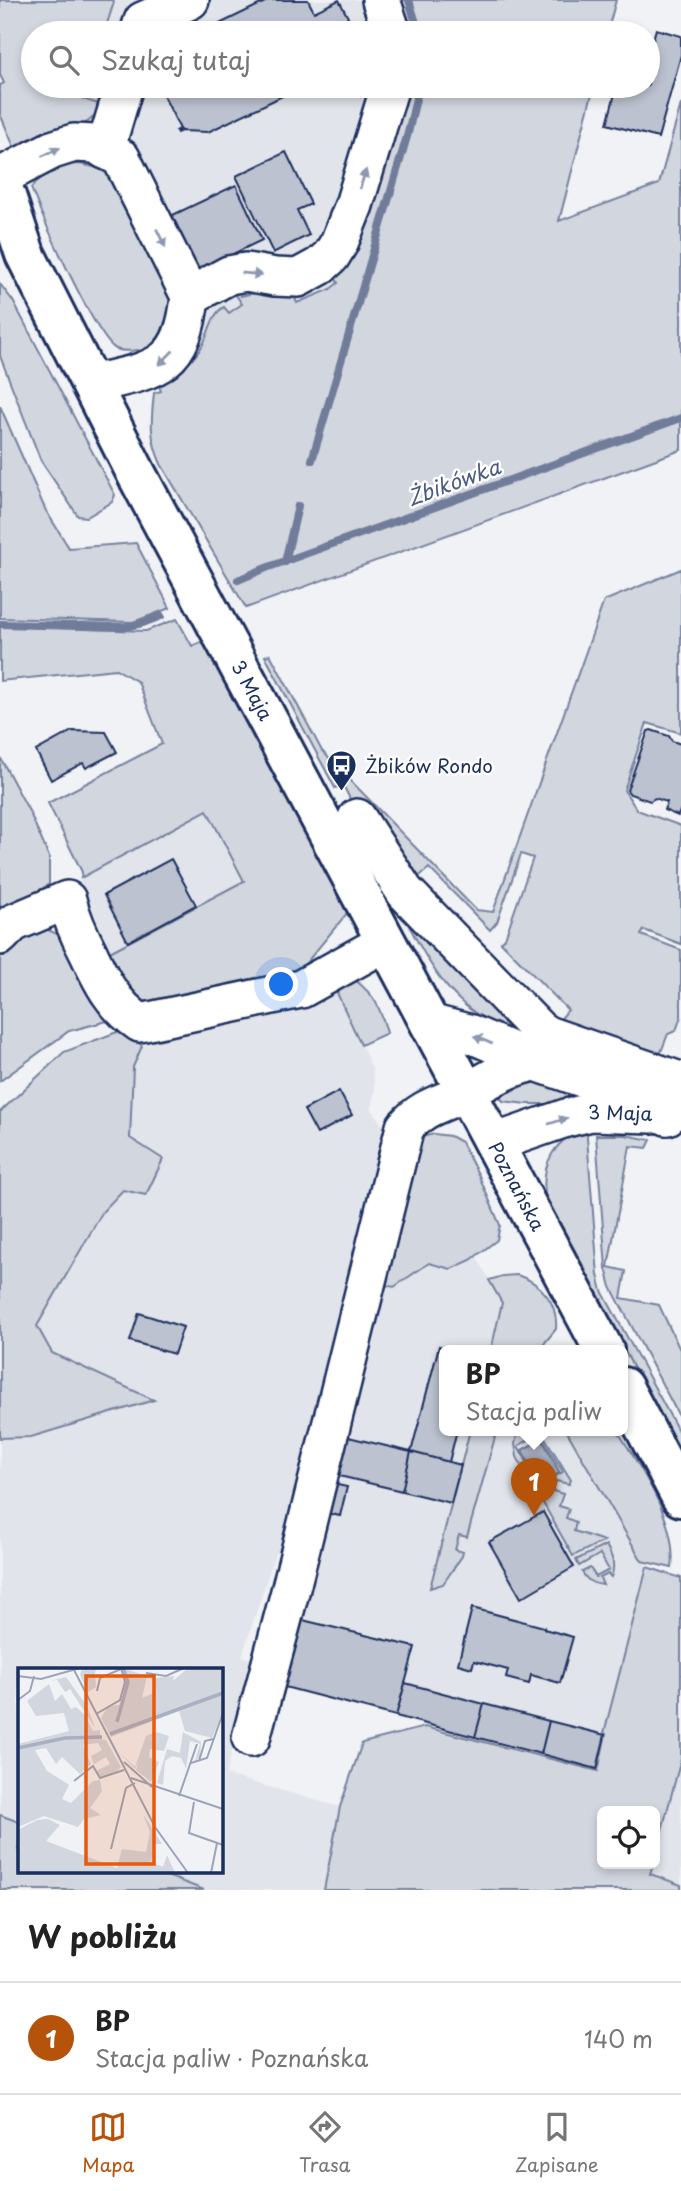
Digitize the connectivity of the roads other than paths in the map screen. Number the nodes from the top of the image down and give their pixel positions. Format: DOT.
graph roads {
  1 [pos="190,0"];
  2 [pos="381,0"];
  3 [pos="144,21"];
  4 [pos="388,21"];
  5 [pos="120,98"];
  6 [pos="386,98"];
  7 [pos="105,150"];
  8 [pos="0,178"];
  9 [pos="0,225"];
  10 [pos="25,254"];
  11 [pos="190,296"];
  12 [pos="91,384"];
  13 [pos="357,818"];
  14 [pos="0,936"];
  15 [pos="386,942"];
  16 [pos="429,1023"];
  17 [pos="536,1062"];
  18 [pos="466,1092"];
  19 [pos="674,1117"];
  20 [pos="494,1143"];
  21 [pos="601,1345"];
  22 [pos="628,1396"];
  23 [pos="681,1497"];
  24 [pos="251,1738"];
  1 -- 3 [label="street"];
  2 -- 4 [label="street"];
  5 -- 7 [label="street"];
  11 -- 6 [label="street, one-way"];
  8 -- 7 [label="street, one-way"];
  7 -- 11 [label="street, one-way"];
  8 -- 10 [label="main road, 3 Maja"];
  9 -- 10 [label="main road, 3 Maja"];
  10 -- 12 [label="main road, 3 Maja"];
  11 -- 12 [label="street, one-way"];
  12 -- 15 [label="main road, 3 Maja"];
  13 -- 19 [label="street"];
  14 -- 15 [label="street"];
  15 -- 16 [label="main road, 3 Maja"];
  17 -- 16 [label="street, 3 Maja, one-way"];
  16 -- 18 [label="main road, Poznańska"];
  17 -- 18 [label="street"];
  17 -- 19 [label="street, 3 Maja"];
  18 -- 20 [label="main road, Poznańska"];
  18 -- 24 [label="street"];
  20 -- 19 [label="street, 3 Maja, one-way"];
  20 -- 21 [label="main road, Poznańska"];
  22 -- 23 [label="main road"];
}
